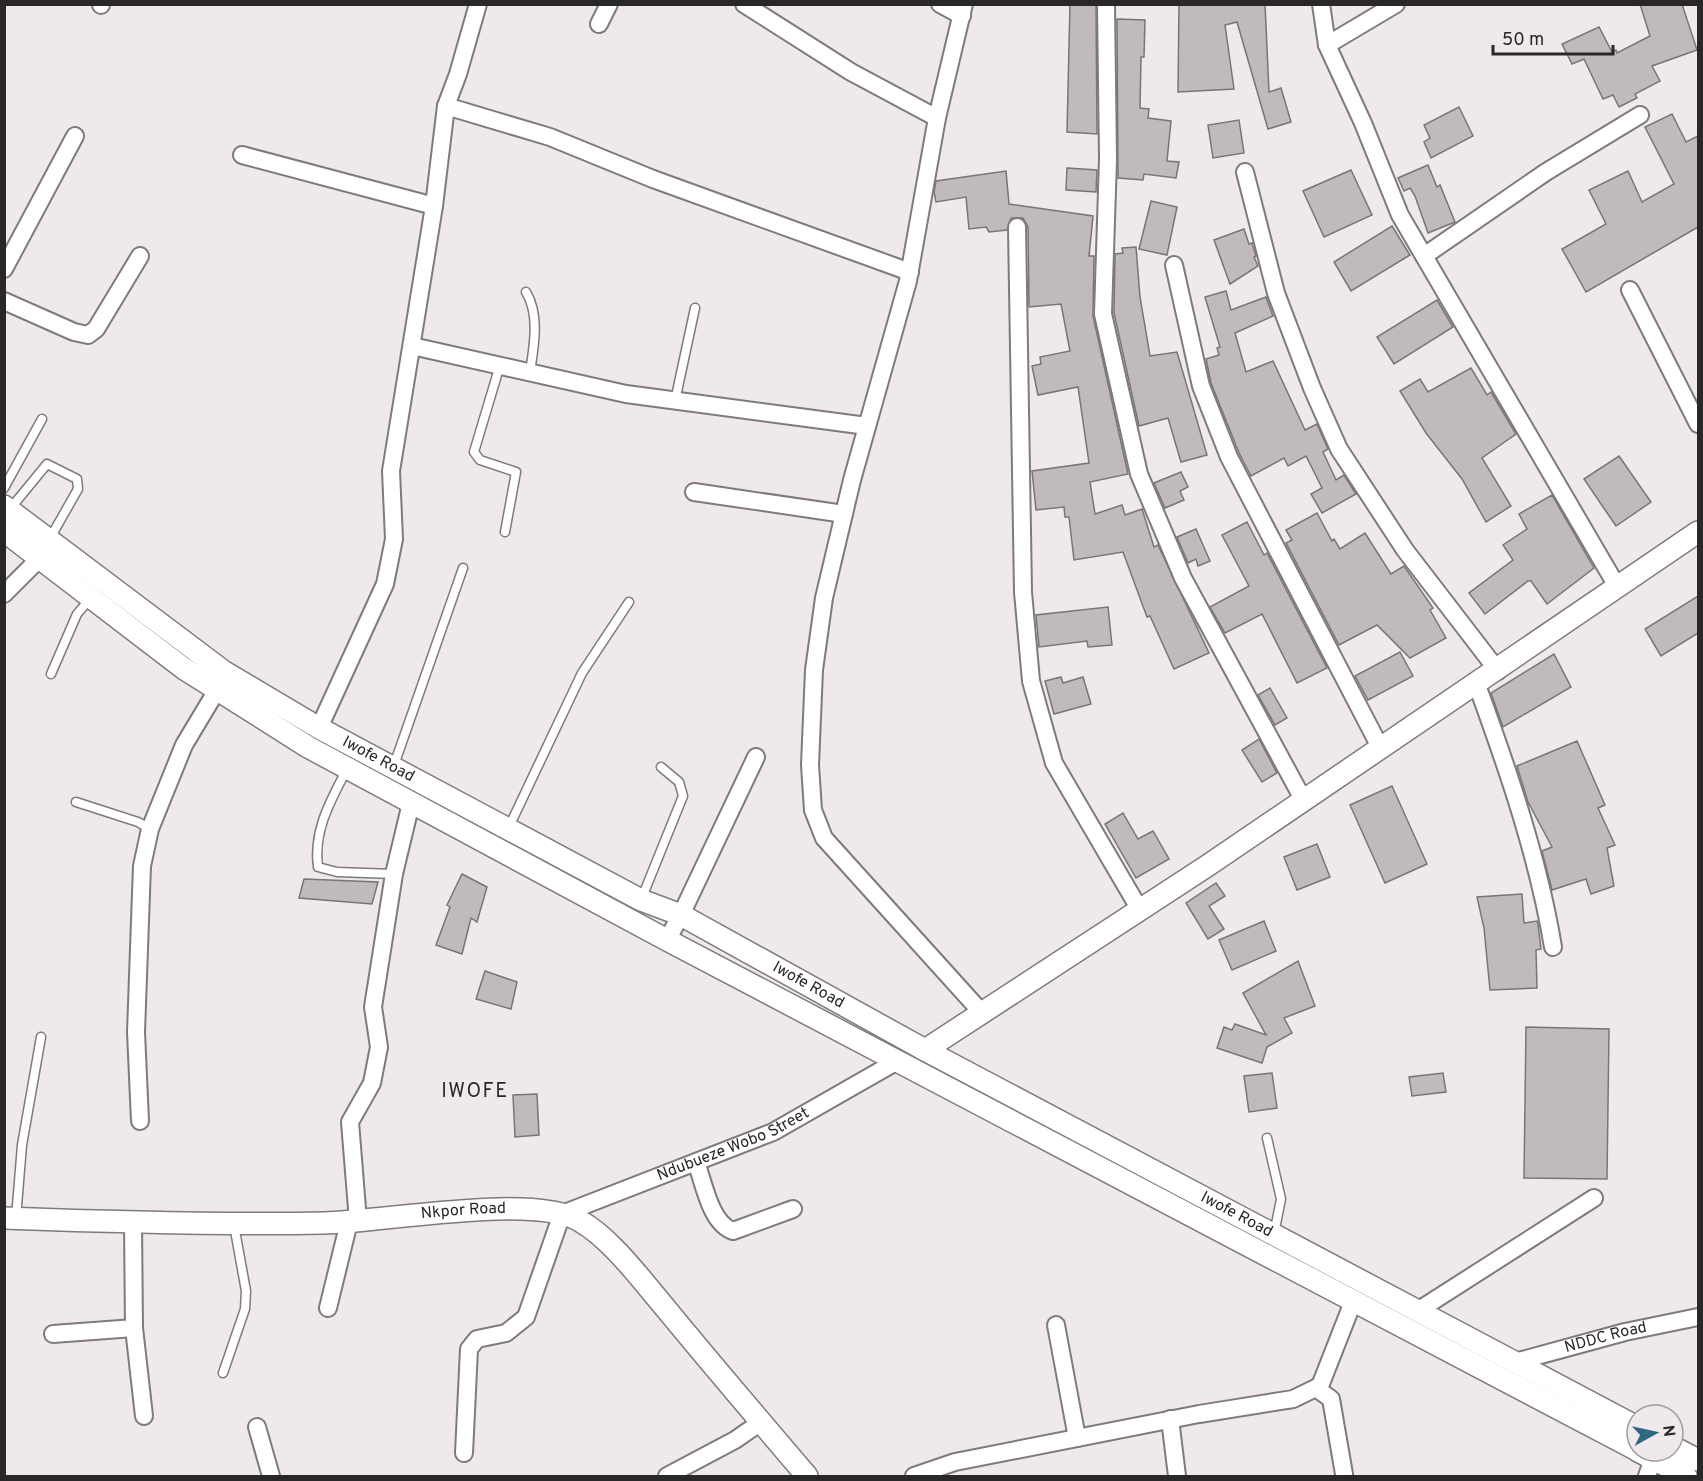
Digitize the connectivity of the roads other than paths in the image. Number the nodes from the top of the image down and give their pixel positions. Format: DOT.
graph roads {
  1 [pos="478,4"];
  2 [pos="609,4"];
  3 [pos="744,4"];
  4 [pos="940,4"];
  5 [pos="1106,4"];
  6 [pos="1321,4"];
  7 [pos="1396,4"];
  8 [pos="963,10"];
  9 [pos="599,24"];
  10 [pos="1327,45"];
  11 [pos="446,106"];
  12 [pos="1640,115"];
  13 [pos="938,118"];
  14 [pos="75,136"];
  15 [pos="242,155"];
  16 [pos="1245,172"];
  17 [pos="434,207"];
  18 [pos="1017,227"];
  19 [pos="140,256"];
  20 [pos="1424,256"];
  21 [pos="1174,265"];
  22 [pos="4,269"];
  23 [pos="910,272"];
  24 [pos="1630,290"];
  25 [pos="526,292"];
  26 [pos="4,301"];
  27 [pos="695,308"];
  28 [pos="412,346"];
  29 [pos="500,365"];
  30 [pos="530,372"];
  31 [pos="675,402"];
  32 [pos="42,419"];
  33 [pos="1698,424"];
  34 [pos="867,426"];
  35 [pos="4,488"];
  36 [pos="694,492"];
  37 [pos="7,508"];
  38 [pos="844,514"];
  39 [pos="4,531"];
  40 [pos="505,532"];
  41 [pos="1698,532"];
  42 [pos="44,550"];
  43 [pos="463,568"];
  44 [pos="1618,588"];
  45 [pos="4,594"];
  46 [pos="91,598"];
  47 [pos="629,602"];
  48 [pos="1498,670"];
  49 [pos="51,674"];
  50 [pos="1477,684"];
  51 [pos="217,690"];
  52 [pos="319,728"];
  53 [pos="1381,749"];
  54 [pos="756,757"];
  55 [pos="661,766"];
  56 [pos="347,768"];
  57 [pos="393,768"];
  58 [pos="1304,801"];
  59 [pos="76,802"];
  60 [pos="411,803"];
  61 [pos="150,829"];
  62 [pos="508,830"];
  63 [pos="394,874"];
  64 [pos="641,900"];
  65 [pos="1140,910"];
  66 [pos="681,915"];
  67 [pos="667,940"];
  68 [pos="1552,947"];
  69 [pos="983,1014"];
  70 [pos="41,1037"];
  71 [pos="925,1050"];
  72 [pos="899,1060"];
  73 [pos="140,1120"];
  74 [pos="1267,1138"];
  75 [pos="696,1162"];
  76 [pos="1593,1198"];
  77 [pos="793,1209"];
  78 [pos="562,1214"];
  79 [pos="10,1218"];
  80 [pos="354,1221"];
  81 [pos="133,1223"];
  82 [pos="234,1224"];
  83 [pos="1274,1235"];
  84 [pos="1353,1302"];
  85 [pos="328,1308"];
  86 [pos="1419,1310"];
  87 [pos="1698,1317"];
  88 [pos="1056,1325"];
  89 [pos="134,1328"];
  90 [pos="53,1334"];
  91 [pos="1515,1362"];
  92 [pos="223,1373"];
  93 [pos="1316,1388"];
  94 [pos="144,1416"];
  95 [pos="1170,1419"];
  96 [pos="1625,1421"];
  97 [pos="761,1422"];
  98 [pos="257,1427"];
  99 [pos="1077,1438"];
  100 [pos="1625,1449"];
  101 [pos="464,1453"];
  102 [pos="1654,1463"];
  103 [pos="1344,1474"];
  104 [pos="272,1476"];
  105 [pos="667,1476"];
  106 [pos="807,1476"];
  107 [pos="914,1476"];
  108 [pos="1178,1476"];
  109 [pos="1686,1476"];
  1 -- 11 [label="street"];
  2 -- 9 [label="street"];
  3 -- 13 [label="street"];
  4 -- 8 [label="street"];
  5 -- 58 [label="street"];
  6 -- 10 [label="street"];
  7 -- 10 [label="street"];
  8 -- 13 [label="street"];
  10 -- 20 [label="street"];
  11 -- 17 [label="street"];
  11 -- 23 [label="street"];
  12 -- 20 [label="street"];
  13 -- 23 [label="street"];
  14 -- 22 [label="street"];
  15 -- 17 [label="street"];
  16 -- 48 [label="street"];
  17 -- 28 [label="street"];
  18 -- 65 [label="street"];
  19 -- 26 [label="street"];
  20 -- 44 [label="street"];
  21 -- 53 [label="street"];
  23 -- 34 [label="street"];
  24 -- 33 [label="street"];
  25 -- 30 [label="lane"];
  27 -- 31 [label="lane"];
  28 -- 29 [label="street"];
  28 -- 52 [label="street"];
  29 -- 30 [label="street"];
  29 -- 40 [label="lane"];
  30 -- 31 [label="street"];
  31 -- 34 [label="street"];
  32 -- 35 [label="lane"];
  34 -- 38 [label="street"];
  36 -- 38 [label="street"];
  37 -- 42 [label="street, Iwofe Road"];
  37 -- 42 [label="lane"];
  38 -- 69 [label="street"];
  39 -- 42 [label="street, Iwofe Road"];
  41 -- 44 [label="street"];
  42 -- 45 [label="street"];
  42 -- 46 [label="street, Iwofe Road"];
  42 -- 52 [label="street, Iwofe Road"];
  43 -- 57 [label="lane"];
  44 -- 48 [label="street"];
  46 -- 49 [label="lane"];
  46 -- 51 [label="street, Iwofe Road"];
  47 -- 62 [label="lane"];
  48 -- 50 [label="street"];
  50 -- 53 [label="street"];
  50 -- 68 [label="street"];
  51 -- 56 [label="street, Iwofe Road"];
  51 -- 61 [label="street"];
  52 -- 57 [label="street, Iwofe Road"];
  53 -- 58 [label="street"];
  54 -- 66 [label="street"];
  55 -- 64 [label="lane"];
  56 -- 60 [label="street, Iwofe Road"];
  56 -- 63 [label="lane"];
  57 -- 62 [label="street, Iwofe Road"];
  58 -- 65 [label="street"];
  59 -- 61 [label="lane"];
  60 -- 63 [label="street"];
  60 -- 67 [label="street, Iwofe Road"];
  61 -- 73 [label="street"];
  62 -- 64 [label="street, Iwofe Road"];
  63 -- 80 [label="street"];
  64 -- 66 [label="street, Iwofe Road"];
  65 -- 69 [label="street"];
  66 -- 67 [label="street"];
  66 -- 71 [label="street, Iwofe Road"];
  67 -- 72 [label="street, Iwofe Road"];
  69 -- 71 [label="street"];
  70 -- 79 [label="lane"];
  71 -- 83 [label="street, Iwofe Road"];
  72 -- 75 [label="street, Ndubueze Wobo Street"];
  72 -- 84 [label="street, Iwofe Road"];
  74 -- 83 [label="lane"];
  75 -- 77 [label="street"];
  75 -- 78 [label="street, Ndubueze Wobo Street"];
  76 -- 86 [label="street"];
  78 -- 80 [label="street, Nkpor Road"];
  78 -- 97 [label="street, Nkpor Road"];
  78 -- 101 [label="street"];
  79 -- 81 [label="street, Nkpor Road"];
  80 -- 82 [label="street, Nkpor Road"];
  80 -- 85 [label="street"];
  81 -- 82 [label="street, Nkpor Road"];
  81 -- 89 [label="street"];
  82 -- 92 [label="lane"];
  83 -- 86 [label="street, Iwofe Road"];
  84 -- 93 [label="street"];
  84 -- 100 [label="street, Iwofe Road"];
  86 -- 91 [label="street, Iwofe Road"];
  87 -- 91 [label="street, NDDC Road"];
  88 -- 99 [label="street"];
  89 -- 90 [label="street"];
  89 -- 94 [label="street"];
  91 -- 96 [label="street, Iwofe Road"];
  93 -- 95 [label="street"];
  93 -- 103 [label="street"];
  95 -- 99 [label="street"];
  95 -- 108 [label="street"];
  97 -- 105 [label="street"];
  97 -- 106 [label="street, Nkpor Road"];
  98 -- 104 [label="street"];
  99 -- 107 [label="street"];
  102 -- 109 [label="street, Iwofe Road"];
}
